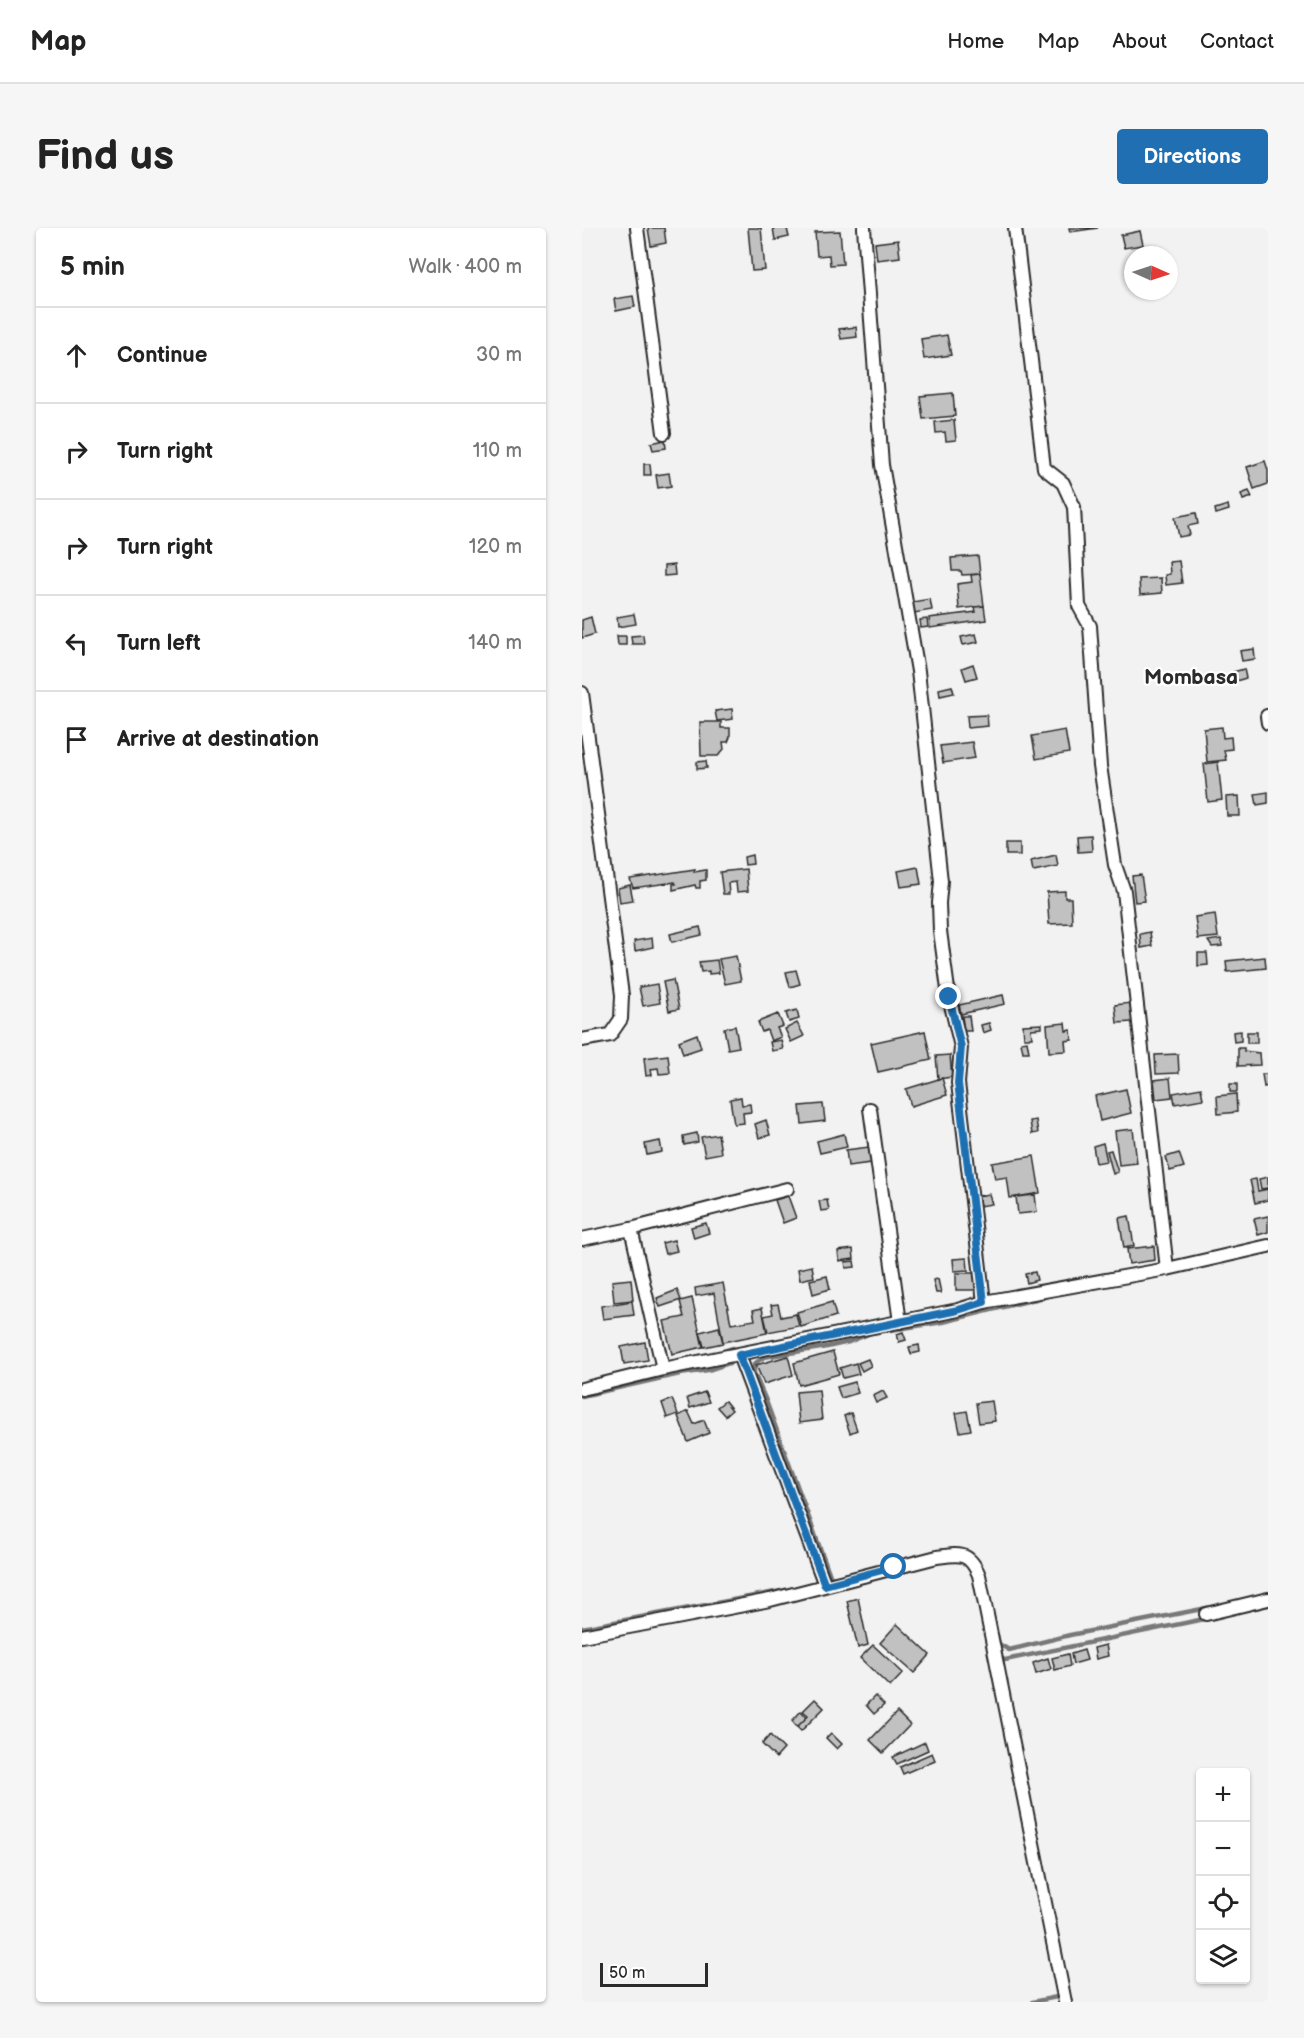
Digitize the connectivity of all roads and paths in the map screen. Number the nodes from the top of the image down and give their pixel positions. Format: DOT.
graph roads {
  1 [pos="637,228"];
  2 [pos="864,228"];
  3 [pos="1015,228"];
  4 [pos="664,433"];
  5 [pos="582,693"];
  6 [pos="582,1040"];
  7 [pos="870,1109"];
  8 [pos="787,1189"];
  9 [pos="631,1228"];
  10 [pos="582,1239"];
  11 [pos="1268,1246"];
  12 [pos="1167,1269"];
  13 [pos="984,1302"];
  14 [pos="900,1322"];
  15 [pos="739,1355"];
  16 [pos="663,1369"];
  17 [pos="582,1389"];
  18 [pos="825,1585"];
  19 [pos="1268,1599"];
  20 [pos="1206,1614"];
  21 [pos="582,1636"];
  22 [pos="1065,2002"];
  1 -- 4 [label="street"];
  2 -- 13 [label="street"];
  3 -- 12 [label="street"];
  5 -- 6 [label="street"];
  7 -- 14 [label="street"];
  8 -- 9 [label="street"];
  9 -- 10 [label="street"];
  9 -- 16 [label="street"];
  11 -- 12 [label="street"];
  12 -- 13 [label="street"];
  13 -- 14 [label="street"];
  14 -- 15 [label="street"];
  15 -- 16 [label="street"];
  15 -- 18 [label="street"];
  16 -- 17 [label="street"];
  18 -- 21 [label="street"];
  18 -- 22 [label="street"];
  19 -- 20 [label="street"];
}
